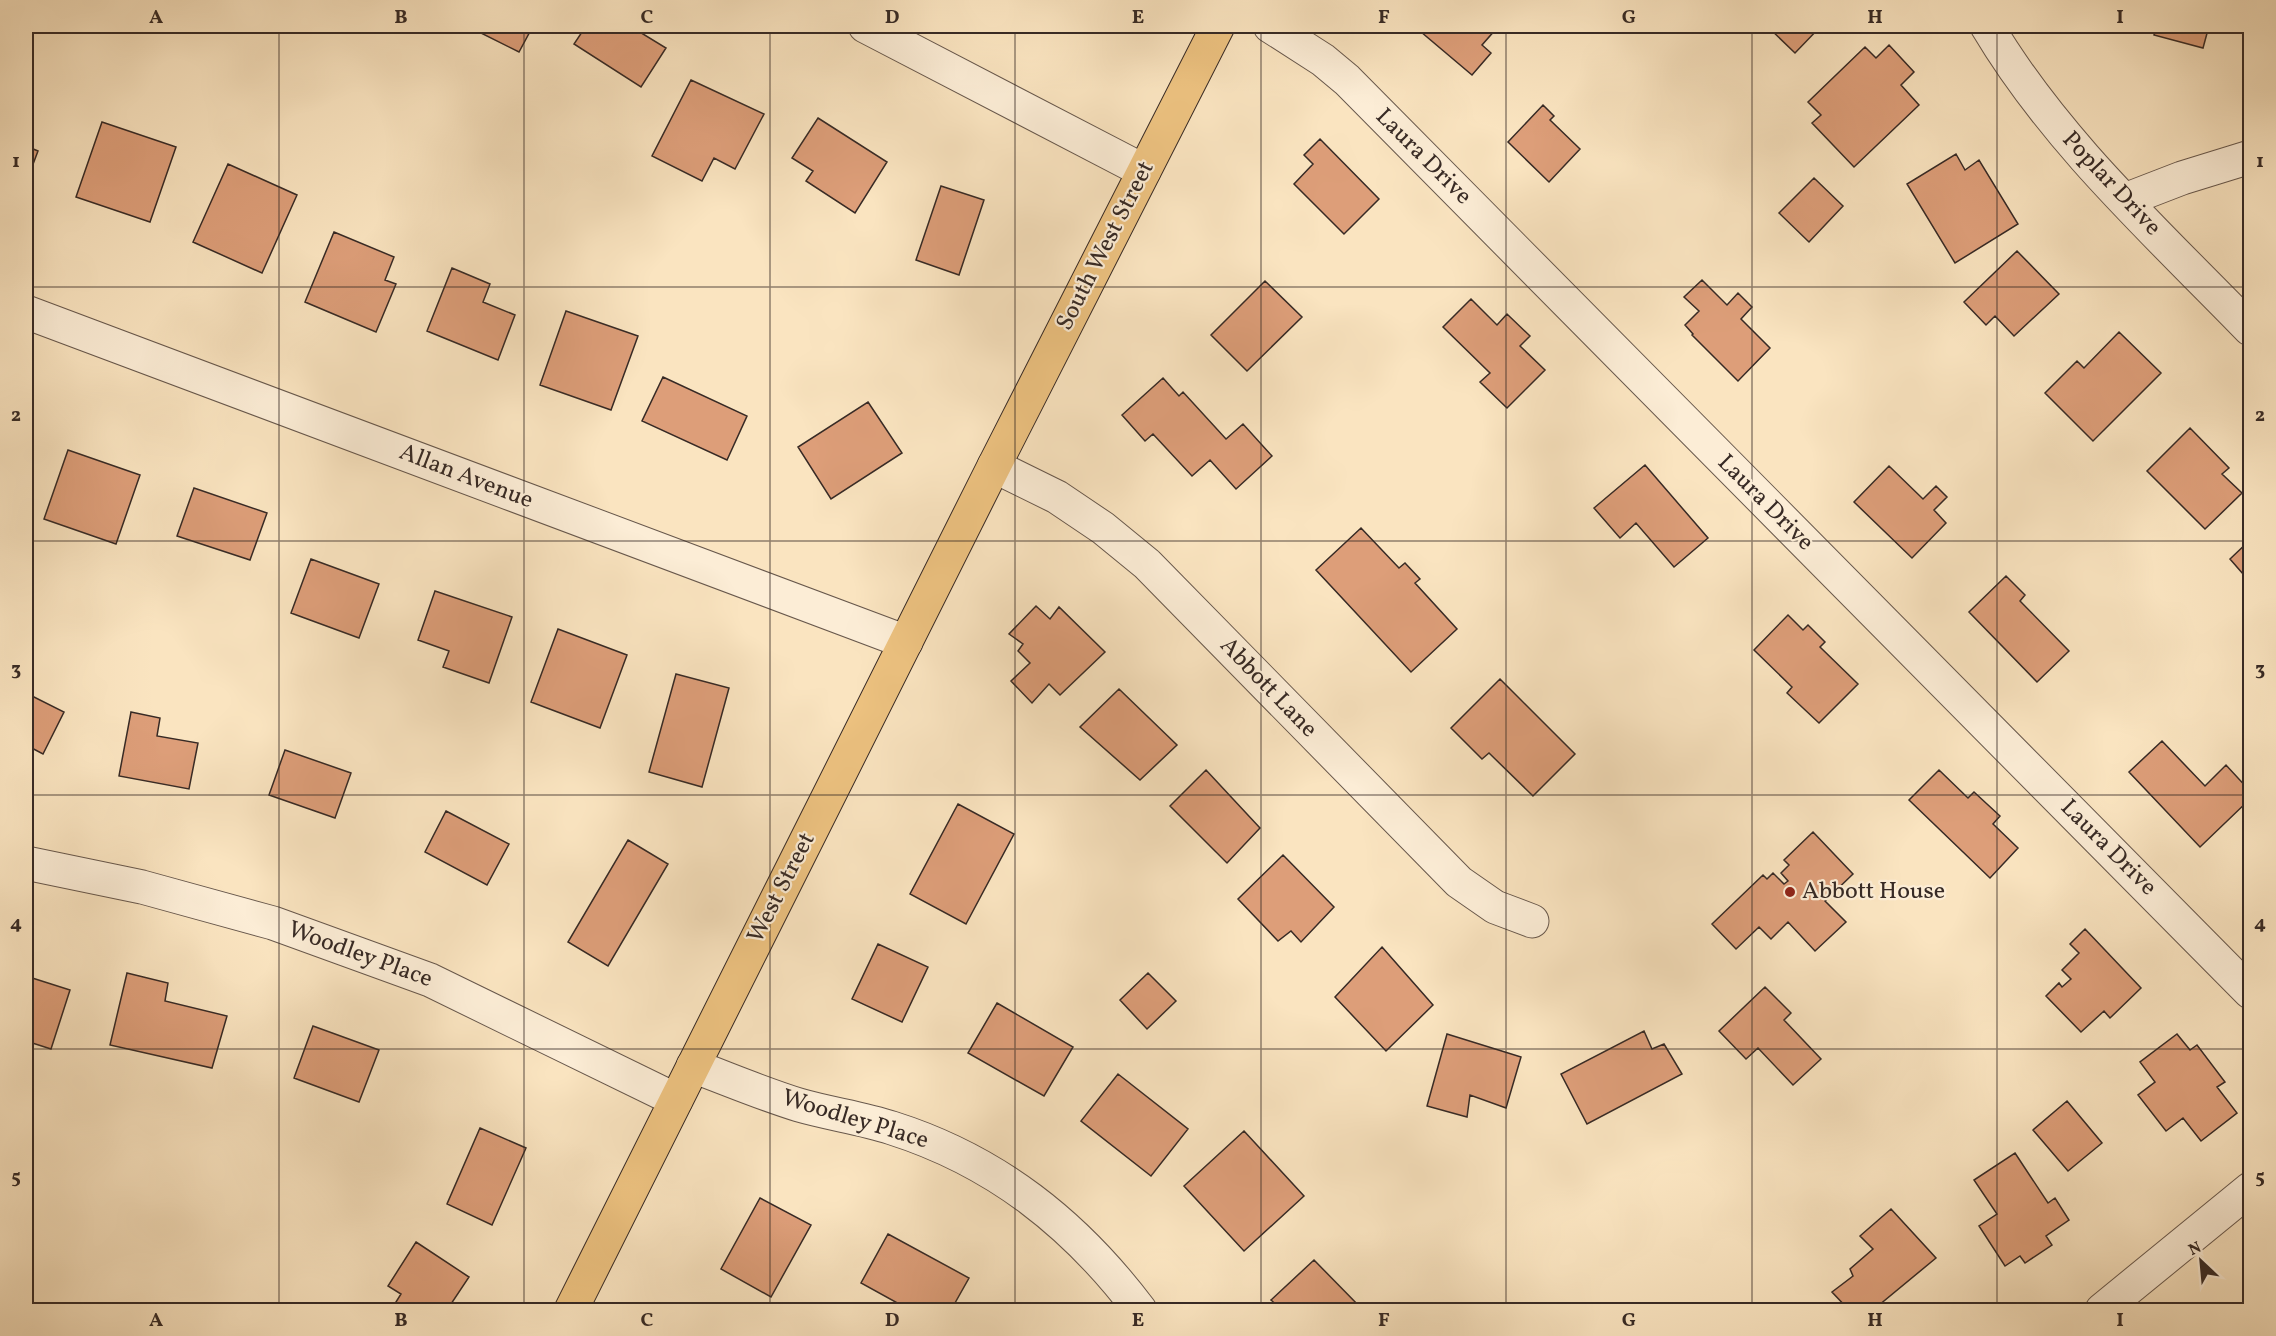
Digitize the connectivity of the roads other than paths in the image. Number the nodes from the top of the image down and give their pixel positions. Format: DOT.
graph roads {
  1 [pos="865,26"];
  2 [pos="1218,26"];
  3 [pos="1270,26"];
  4 [pos="1987,26"];
  5 [pos="2250,157"];
  6 [pos="1144,171"];
  7 [pos="2125,200"];
  8 [pos="26,312"];
  9 [pos="2250,329"];
  10 [pos="994,466"];
  11 [pos="906,642"];
  12 [pos="26,863"];
  13 [pos="1532,921"];
  14 [pos="2250,992"];
  15 [pos="693,1066"];
  16 [pos="676,1100"];
  17 [pos="2250,1190"];
  18 [pos="571,1311"];
  19 [pos="1140,1311"];
  20 [pos="2102,1311"];
  1 -- 6 [label="street"];
  2 -- 6 [label="main road, South West Street"];
  3 -- 14 [label="street, Laura Drive"];
  4 -- 7 [label="street, Poplar Drive"];
  5 -- 7 [label="street"];
  6 -- 10 [label="main road, South West Street"];
  7 -- 9 [label="street, Poplar Drive"];
  8 -- 11 [label="street, Allan Avenue"];
  10 -- 11 [label="main road, West Street"];
  10 -- 13 [label="street, Abbott Lane"];
  11 -- 15 [label="main road, West Street"];
  12 -- 16 [label="street, Woodley Place"];
  15 -- 16 [label="main road, West Street"];
  15 -- 19 [label="street, Woodley Place"];
  16 -- 18 [label="main road, West Street"];
  17 -- 20 [label="street"];
}
